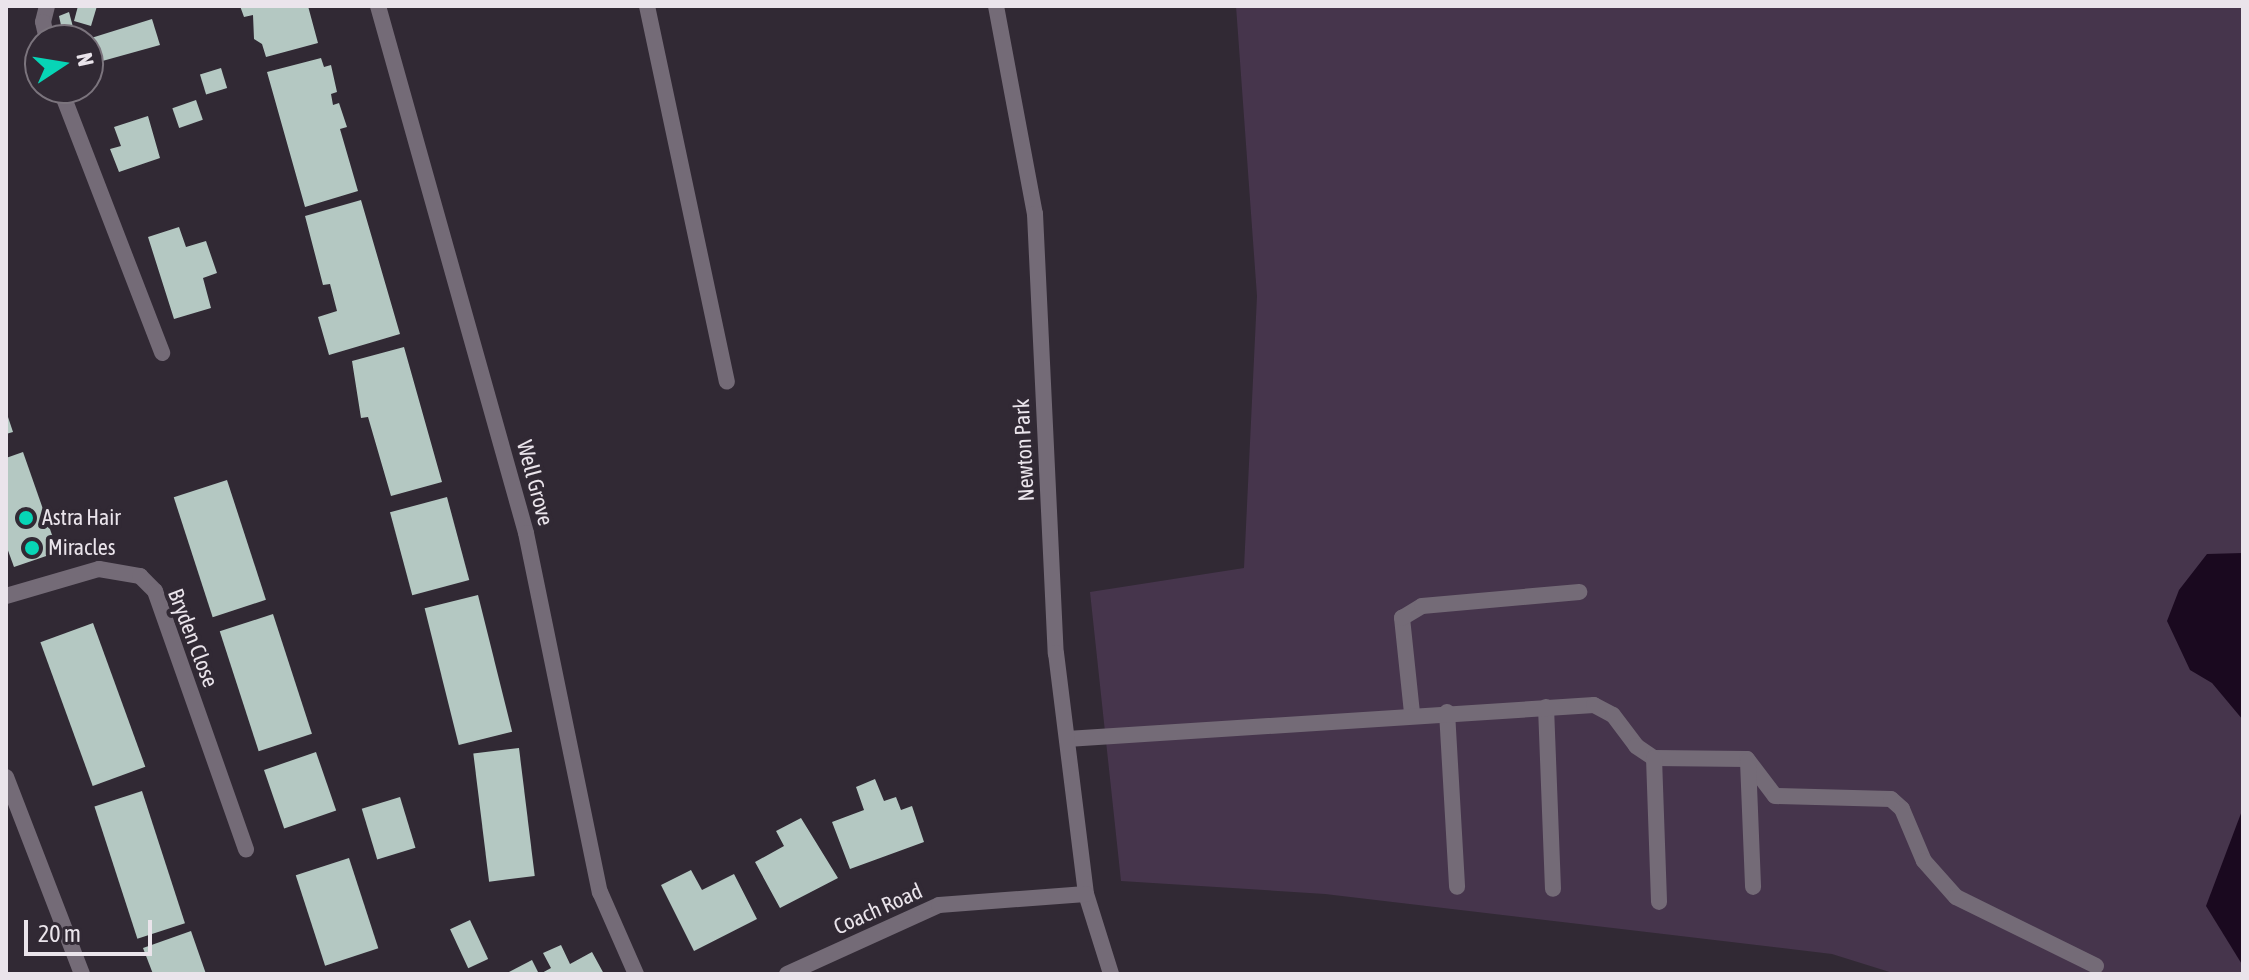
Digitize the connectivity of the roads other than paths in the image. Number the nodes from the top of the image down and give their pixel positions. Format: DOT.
graph roads {
  1 [pos="378,6"];
  2 [pos="647,6"];
  3 [pos="996,6"];
  4 [pos="66,104"];
  5 [pos="162,353"];
  6 [pos="727,382"];
  7 [pos="1579,592"];
  8 [pos="6,596"];
  9 [pos="1546,707"];
  10 [pos="1447,712"];
  11 [pos="1412,713"];
  12 [pos="1067,739"];
  13 [pos="1654,758"];
  14 [pos="1748,761"];
  15 [pos="6,777"];
  16 [pos="246,849"];
  17 [pos="1457,887"];
  18 [pos="1753,887"];
  19 [pos="1553,889"];
  20 [pos="1086,894"];
  21 [pos="1659,902"];
  22 [pos="2096,966"];
  23 [pos="82,974"];
  24 [pos="636,974"];
  25 [pos="787,974"];
  26 [pos="1111,974"];
  1 -- 24 [label="street, Well Grove"];
  2 -- 6 [label="street"];
  3 -- 12 [label="street, Newton Park"];
  4 -- 5 [label="street"];
  7 -- 11 [label="street"];
  8 -- 16 [label="street, Bryden Close"];
  9 -- 10 [label="street"];
  9 -- 13 [label="street"];
  9 -- 19 [label="street"];
  10 -- 11 [label="street"];
  10 -- 17 [label="street"];
  11 -- 12 [label="street"];
  12 -- 20 [label="street, Newton Park"];
  13 -- 14 [label="street"];
  13 -- 21 [label="street"];
  14 -- 18 [label="street"];
  14 -- 22 [label="street"];
  15 -- 23 [label="street"];
  20 -- 25 [label="street, Coach Road"];
  20 -- 26 [label="street, Newton Park"];
}
